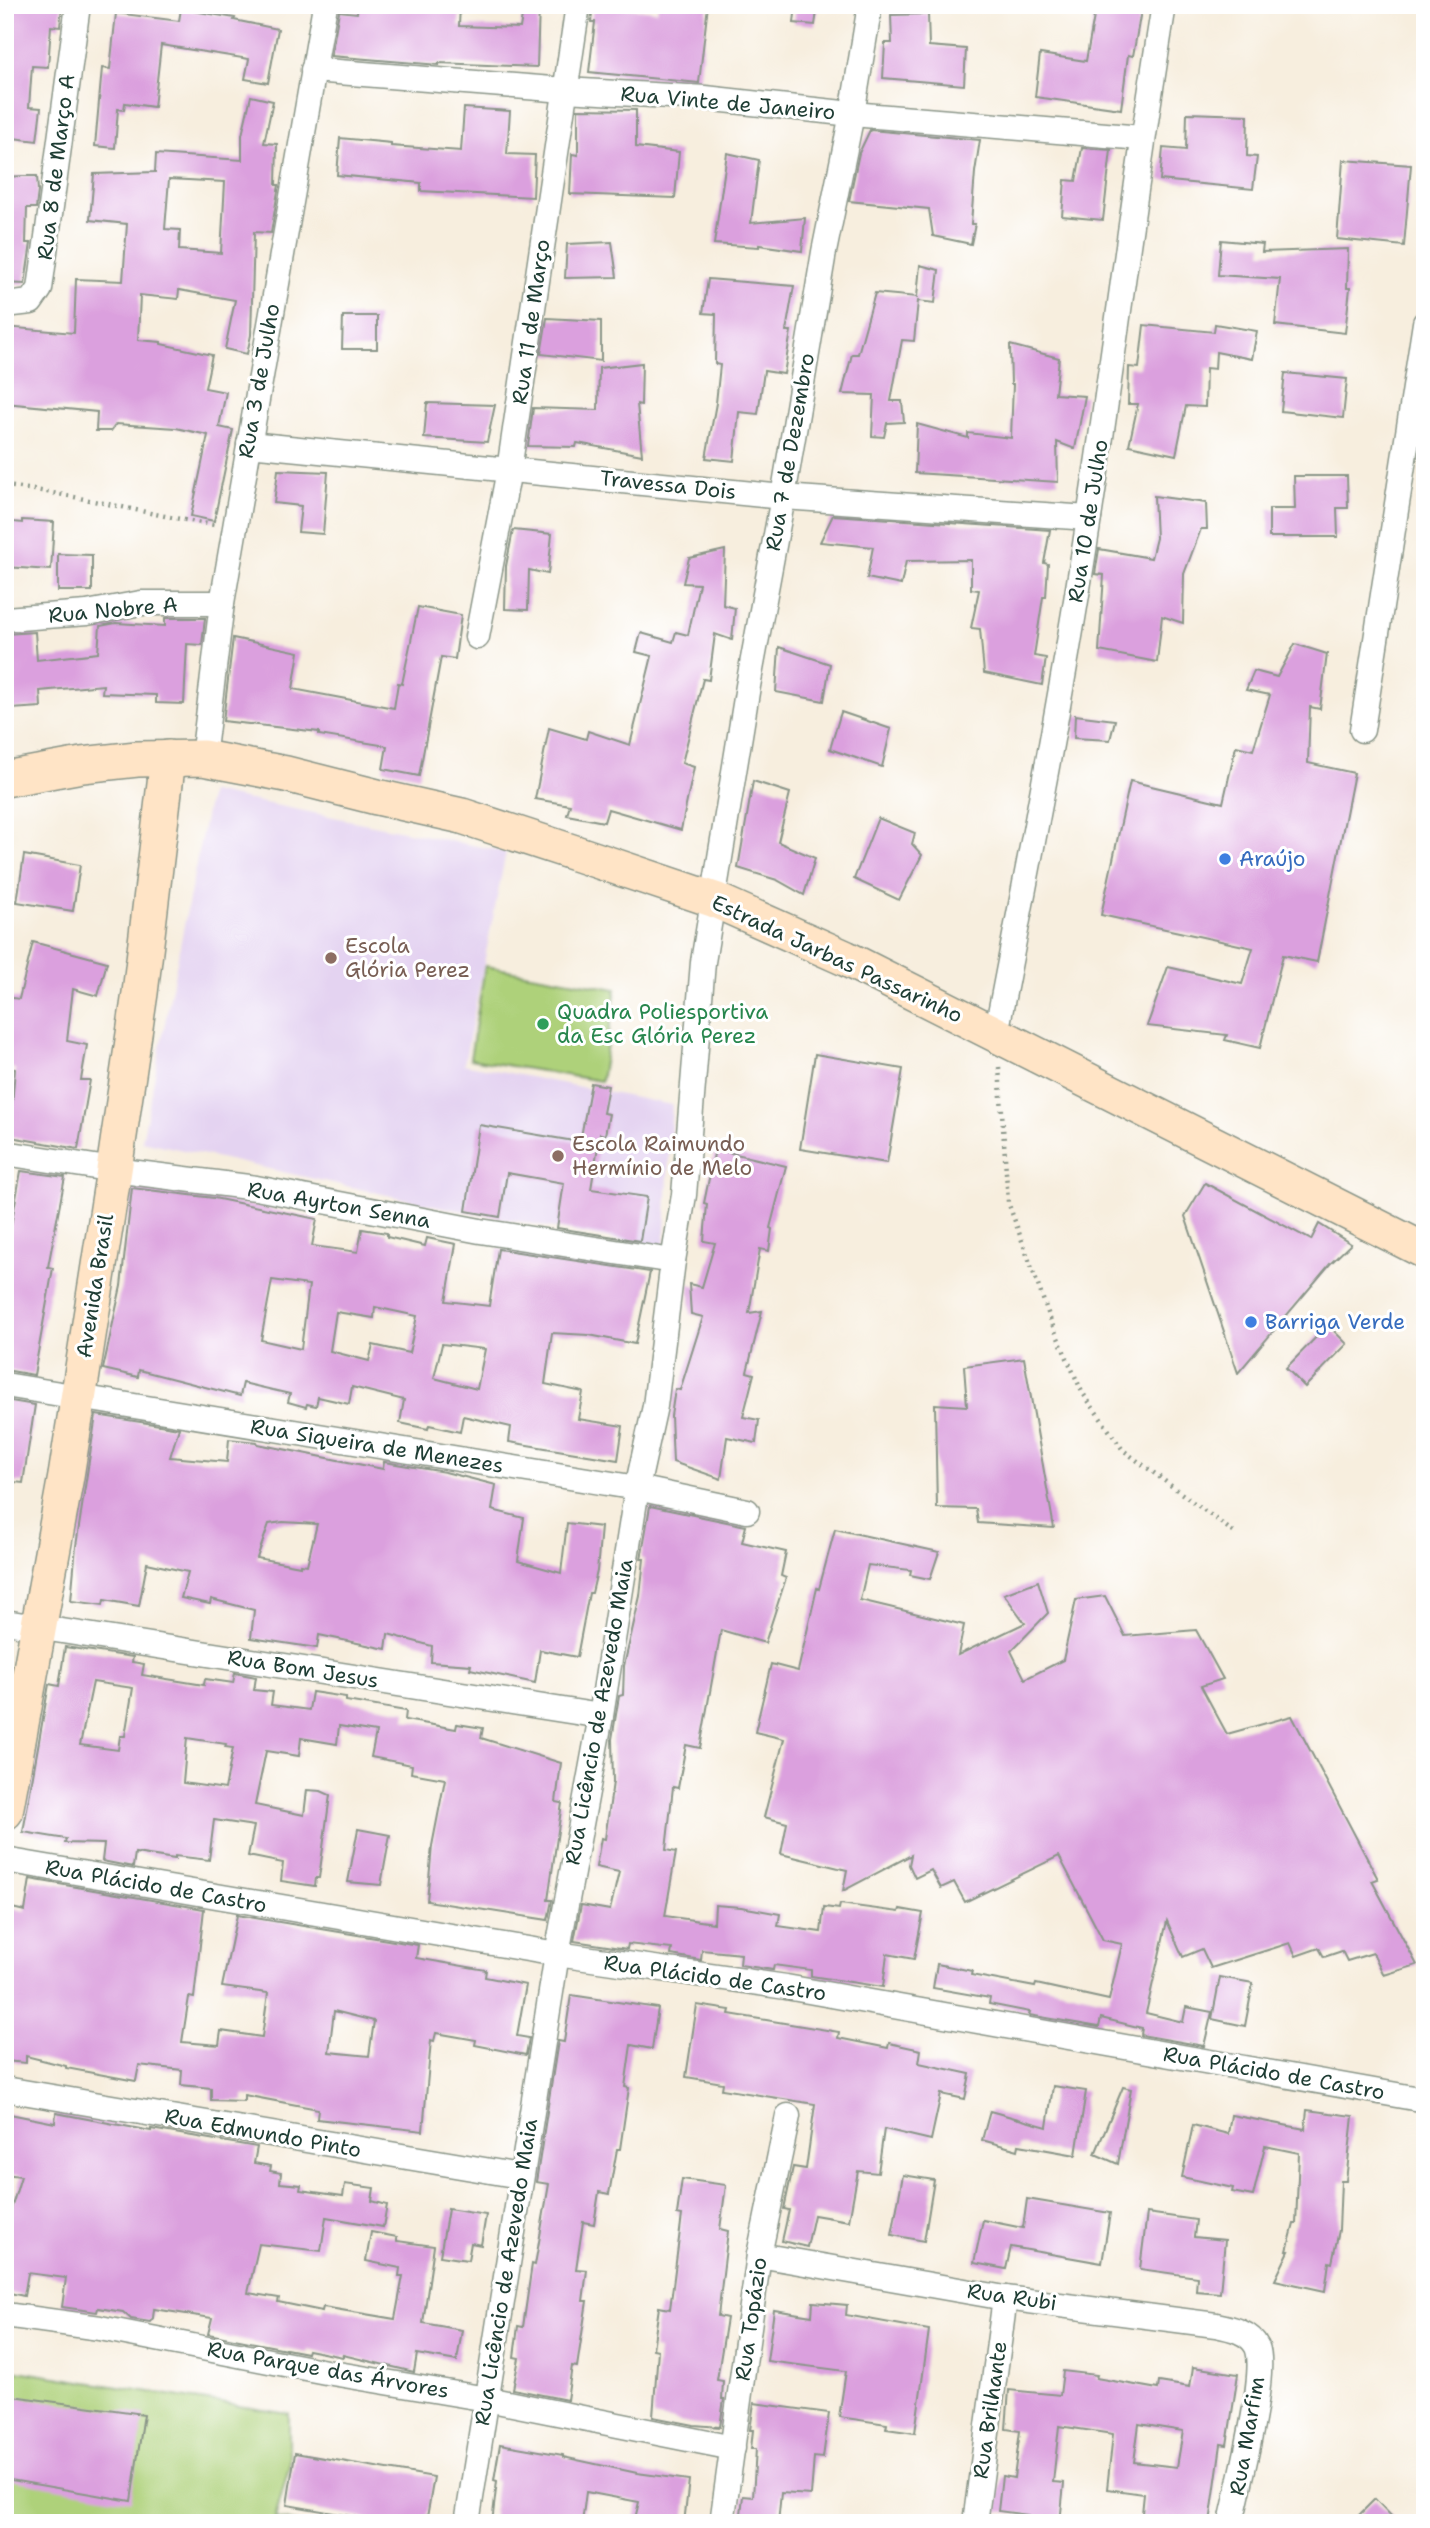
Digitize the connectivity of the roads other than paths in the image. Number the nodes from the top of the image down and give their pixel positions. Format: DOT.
graph roads {
  1 [pos="78,5"];
  2 [pos="325,5"];
  3 [pos="578,5"];
  4 [pos="870,5"];
  5 [pos="1164,5"];
  6 [pos="313,70"];
  7 [pos="565,90"];
  8 [pos="852,114"];
  9 [pos="1142,138"];
  10 [pos="7,305"];
  11 [pos="1425,323"];
  12 [pos="248,444"];
  13 [pos="509,470"];
  14 [pos="783,497"];
  15 [pos="1089,518"];
  16 [pos="222,603"];
  17 [pos="5,619"];
  18 [pos="477,637"];
  19 [pos="1362,730"];
  20 [pos="168,758"];
  21 [pos="203,758"];
  22 [pos="5,779"];
  23 [pos="715,900"];
  24 [pos="996,1034"];
  25 [pos="5,1153"];
  26 [pos="114,1170"];
  27 [pos="1425,1251"];
  28 [pos="673,1261"];
  29 [pos="5,1385"];
  30 [pos="78,1398"];
  31 [pos="637,1488"];
  32 [pos="747,1511"];
  33 [pos="21,1625"];
  34 [pos="601,1716"];
  35 [pos="5,1812"];
  36 [pos="5,1860"];
  37 [pos="557,1954"];
  38 [pos="5,2089"];
  39 [pos="1425,2100"];
  40 [pos="788,2116"];
  41 [pos="520,2176"];
  42 [pos="760,2255"];
  43 [pos="1005,2298"];
  44 [pos="5,2315"];
  45 [pos="1258,2349"];
  46 [pos="487,2399"];
  47 [pos="733,2448"];
  48 [pos="467,2523"];
  49 [pos="722,2523"];
  50 [pos="975,2523"];
  51 [pos="1231,2523"];
  1 -- 10 [label="street, Rua 8 de Março A"];
  2 -- 6 [label="street, Rua 3 de Julho"];
  3 -- 7 [label="street, Rua 11 de Março"];
  4 -- 8 [label="street, Rua 7 de Dezembro"];
  5 -- 9 [label="street, Rua 10 de Julho"];
  6 -- 7 [label="street, Rua Vinte de Janeiro"];
  6 -- 12 [label="street, Rua 3 de Julho"];
  7 -- 8 [label="street, Rua Vinte de Janeiro"];
  7 -- 13 [label="street, Rua 11 de Março"];
  8 -- 9 [label="street, Rua Vinte de Janeiro"];
  8 -- 14 [label="street, Rua 7 de Dezembro"];
  9 -- 15 [label="street, Rua 10 de Julho"];
  11 -- 19 [label="street"];
  12 -- 13 [label="street, Travessa Dois"];
  12 -- 16 [label="street, Rua 3 de Julho"];
  13 -- 14 [label="street, Travessa Dois"];
  13 -- 18 [label="street, Rua 11 de Março"];
  14 -- 15 [label="street, Travessa Dois"];
  14 -- 23 [label="street, Rua 7 de Dezembro"];
  15 -- 24 [label="street, Rua 10 de Julho"];
  16 -- 17 [label="street, Rua Nobre A"];
  16 -- 21 [label="street, Rua 3 de Julho"];
  20 -- 21 [label="street, Estrada Jarbas Passarinho"];
  20 -- 22 [label="street, Estrada Jarbas Passarinho"];
  20 -- 26 [label="street, Avenida Brasil"];
  21 -- 23 [label="street, Estrada Jarbas Passarinho"];
  23 -- 24 [label="street, Estrada Jarbas Passarinho"];
  23 -- 28 [label="street, Rua Licêncio de Azevedo Maia"];
  24 -- 27 [label="street, Estrada Jarbas Passarinho"];
  25 -- 26 [label="street, Rua Ayrton Senna"];
  26 -- 28 [label="street, Rua Ayrton Senna"];
  26 -- 30 [label="street, Avenida Brasil"];
  28 -- 31 [label="street, Rua Licêncio de Azevedo Maia"];
  29 -- 30 [label="street, Rua Siqueira de Menezes"];
  30 -- 31 [label="street, Rua Siqueira de Menezes"];
  30 -- 33 [label="street, Avenida Brasil"];
  31 -- 32 [label="street, Rua Siqueira de Menezes"];
  31 -- 34 [label="street, Rua Licêncio de Azevedo Maia"];
  33 -- 34 [label="street, Rua Bom Jesus"];
  33 -- 35 [label="street, Avenida Brasil"];
  34 -- 37 [label="street, Rua Licêncio de Azevedo Maia"];
  36 -- 37 [label="street, Rua Plácido de Castro"];
  37 -- 39 [label="street, Rua Plácido de Castro"];
  37 -- 41 [label="street, Rua Licêncio de Azevedo Maia"];
  38 -- 41 [label="street, Rua Edmundo Pinto"];
  40 -- 42 [label="street, Rua Topázio"];
  41 -- 46 [label="street, Rua Licêncio de Azevedo Maia"];
  42 -- 43 [label="street, Rua Rubi"];
  42 -- 47 [label="street, Rua Topázio"];
  43 -- 45 [label="street, Rua Rubi"];
  43 -- 50 [label="street, Rua Brilhante"];
  44 -- 46 [label="street, Rua Parque das Árvores"];
  45 -- 51 [label="street, Rua Marfim"];
  46 -- 47 [label="street, Rua Parque das Árvores"];
  46 -- 48 [label="street, Rua Licêncio de Azevedo Maia"];
  47 -- 49 [label="street, Rua Topázio"];
}
